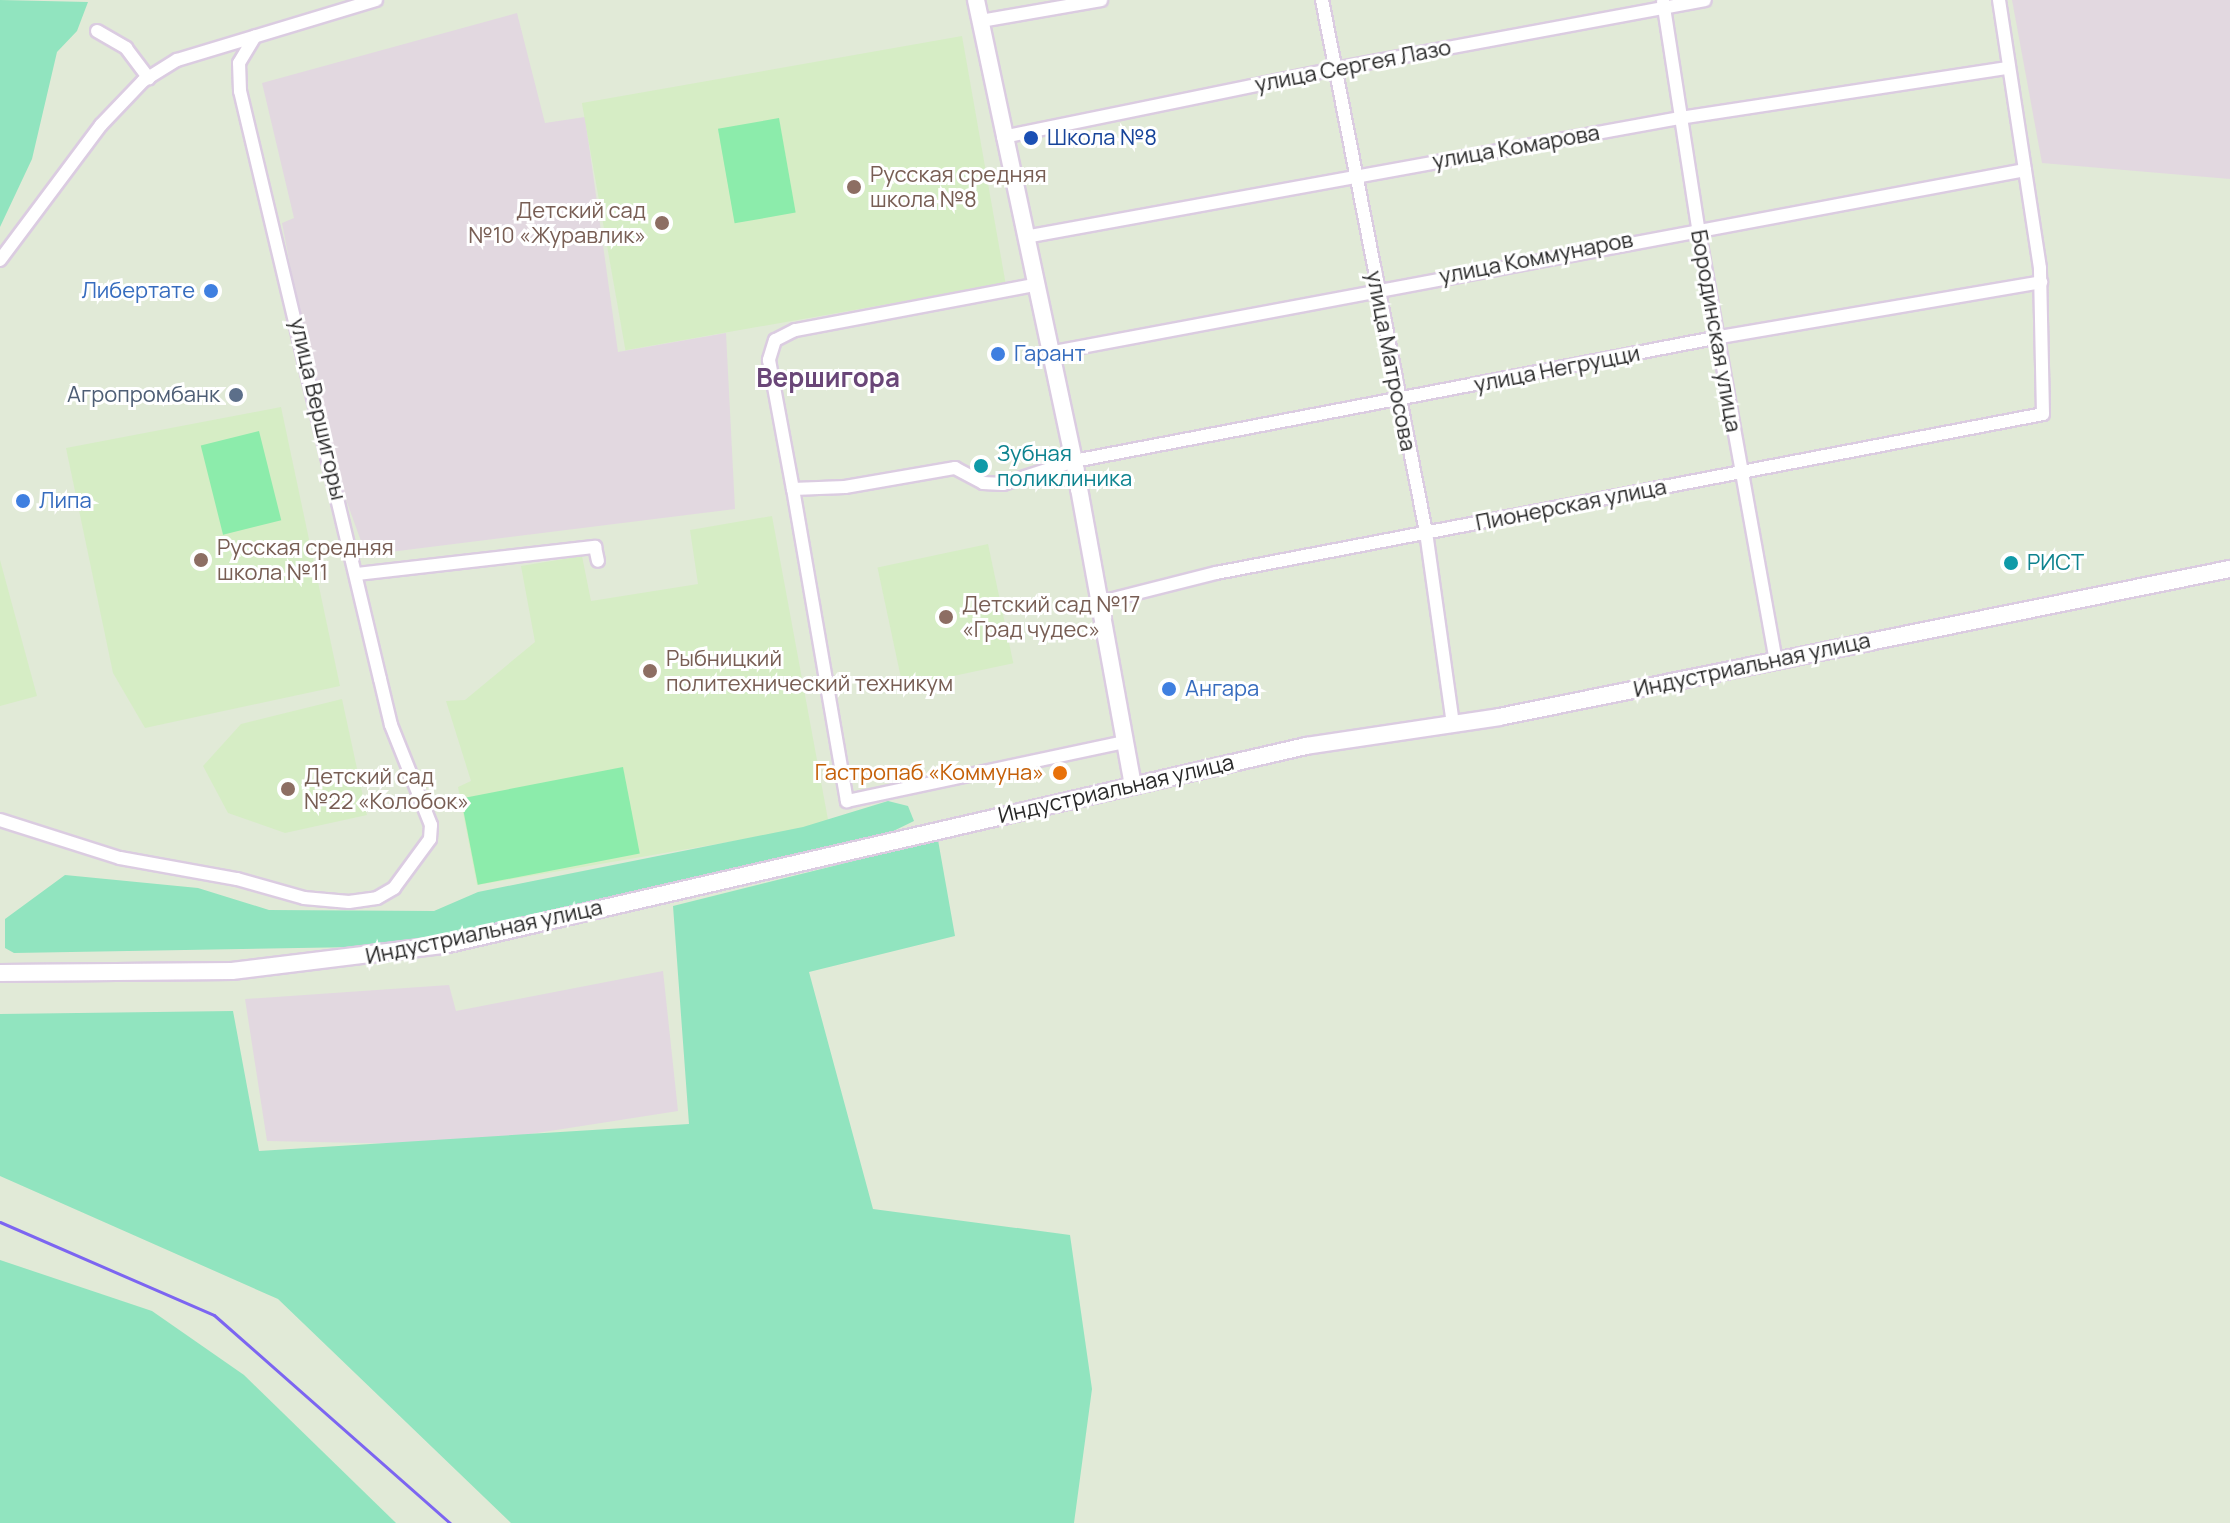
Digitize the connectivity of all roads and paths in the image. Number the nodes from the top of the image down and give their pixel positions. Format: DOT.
graph roads {
  1 [pos="376,0"];
  2 [pos="976,0"];
  3 [pos="1101,0"];
  4 [pos="1322,0"];
  5 [pos="1705,0"];
  6 [pos="1999,0"];
  7 [pos="1664,4"];
  8 [pos="981,21"];
  9 [pos="97,31"];
  10 [pos="255,36"];
  11 [pos="2008,68"];
  12 [pos="1334,69"];
  13 [pos="149,78"];
  14 [pos="1680,118"];
  15 [pos="1003,137"];
  16 [pos="2025,170"];
  17 [pos="1357,174"];
  18 [pos="1698,228"];
  19 [pos="1025,237"];
  20 [pos="0,260"];
  21 [pos="2041,282"];
  22 [pos="1034,285"];
  23 [pos="1377,288"];
  24 [pos="1720,337"];
  25 [pos="1049,353"];
  26 [pos="1399,400"];
  27 [pos="1074,461"];
  28 [pos="1740,473"];
  29 [pos="793,489"];
  30 [pos="1426,532"];
  31 [pos="598,561"];
  32 [pos="2230,569"];
  33 [pos="357,574"];
  34 [pos="1101,602"];
  35 [pos="1776,660"];
  36 [pos="1453,724"];
  37 [pos="1124,742"];
  38 [pos="1133,786"];
  39 [pos="0,820"];
  40 [pos="0,973"];
  1 -- 10 [label="street"];
  2 -- 8 [label="main road"];
  3 -- 8 [label="street"];
  4 -- 12 [label="street, улица Матросова"];
  5 -- 7 [label="street, улица Сергея Лазо"];
  6 -- 11 [label="street"];
  7 -- 12 [label="street, улица Сергея Лазо"];
  7 -- 14 [label="street, Бородинская улица"];
  8 -- 15 [label="main road"];
  9 -- 13 [label="street"];
  10 -- 13 [label="street"];
  10 -- 33 [label="street, улица Вершигоры"];
  11 -- 14 [label="street, улица Комарова"];
  11 -- 16 [label="street"];
  12 -- 15 [label="street, улица Сергея Лазо"];
  12 -- 17 [label="street, улица Матросова"];
  13 -- 20 [label="street"];
  14 -- 17 [label="street, улица Комарова"];
  14 -- 18 [label="street, Бородинская улица"];
  15 -- 19 [label="main road"];
  16 -- 18 [label="street, улица Коммунаров"];
  16 -- 21 [label="street"];
  17 -- 19 [label="street, улица Комарова"];
  17 -- 23 [label="street, улица Матросова"];
  18 -- 23 [label="street, улица Коммунаров"];
  18 -- 24 [label="street, Бородинская улица"];
  19 -- 22 [label="main road"];
  21 -- 24 [label="street, улица Негруцци"];
  21 -- 28 [label="street, Пионерская улица"];
  22 -- 25 [label="main road"];
  22 -- 29 [label="street"];
  23 -- 25 [label="street, улица Коммунаров"];
  23 -- 26 [label="street, улица Матросова"];
  24 -- 26 [label="street, улица Негруцци"];
  24 -- 28 [label="street, Бородинская улица"];
  25 -- 27 [label="main road"];
  26 -- 27 [label="street, улица Негруцци"];
  26 -- 30 [label="street, улица Матросова"];
  27 -- 29 [label="street, улица Негруцци"];
  27 -- 34 [label="main road"];
  28 -- 30 [label="street, Пионерская улица"];
  28 -- 35 [label="street, Бородинская улица"];
  29 -- 37 [label="street"];
  30 -- 34 [label="street, Пионерская улица"];
  30 -- 36 [label="street, улица Матросова"];
  31 -- 33 [label="street"];
  32 -- 35 [label="main road, Индустриальная улица"];
  33 -- 39 [label="street, улица Вершигоры"];
  34 -- 37 [label="main road"];
  35 -- 36 [label="main road, Индустриальная улица"];
  36 -- 38 [label="main road, Индустриальная улица"];
  37 -- 38 [label="main road"];
  38 -- 40 [label="main road, Индустриальная улица"];
}
